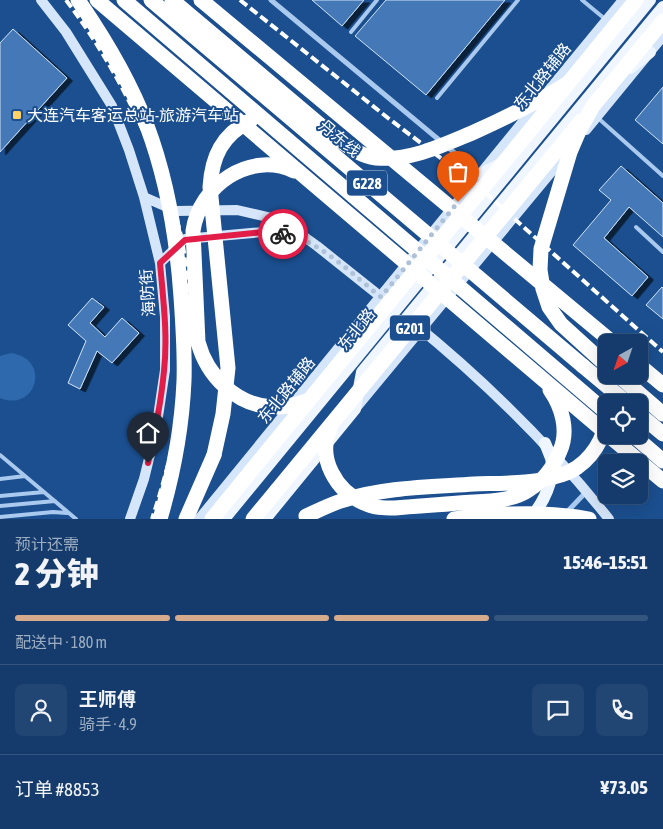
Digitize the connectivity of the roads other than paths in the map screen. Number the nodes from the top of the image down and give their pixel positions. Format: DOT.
graph roads {
  1 [pos="41,0"];
  2 [pos="78,0"];
  3 [pos="97,0"];
  4 [pos="124,0"];
  5 [pos="151,0"];
  6 [pos="172,0"];
  7 [pos="201,0"];
  8 [pos="271,0"];
  9 [pos="377,0"];
  10 [pos="518,0"];
  11 [pos="582,0"];
  12 [pos="623,0"];
  13 [pos="636,0"];
  14 [pos="650,0"];
  15 [pos="663,7"];
  16 [pos="606,20"];
  17 [pos="663,21"];
  18 [pos="351,32"];
  19 [pos="663,36"];
  20 [pos="635,40"];
  21 [pos="650,52"];
  22 [pos="614,81"];
  23 [pos="568,83"];
  24 [pos="436,98"];
  25 [pos="578,110"];
  26 [pos="594,115"];
  27 [pos="303,129"];
  28 [pos="524,152"];
  29 [pos="536,161"];
  30 [pos="550,173"];
  31 [pos="481,174"];
  32 [pos="663,176"];
  33 [pos="306,178"];
  34 [pos="144,197"];
  35 [pos="636,227"];
  36 [pos="317,246"];
  37 [pos="663,252"];
  38 [pos="160,263"];
  39 [pos="381,297"];
  40 [pos="396,309"];
  41 [pos="407,318"];
  42 [pos="421,329"];
  43 [pos="602,334"];
  44 [pos="598,358"];
  45 [pos="583,366"];
  46 [pos="648,372"];
  47 [pos="544,380"];
  48 [pos="628,384"];
  49 [pos="663,385"];
  50 [pos="602,394"];
  51 [pos="616,394"];
  52 [pos="309,400"];
  53 [pos="598,404"];
  54 [pos="355,409"];
  55 [pos="663,414"];
  56 [pos="334,421"];
  57 [pos="648,422"];
  58 [pos="598,426"];
  59 [pos="663,434"];
  60 [pos="545,443"];
  61 [pos="599,444"];
  62 [pos="619,444"];
  63 [pos="643,444"];
  64 [pos="0,455"];
  65 [pos="663,461"];
  66 [pos="25,476"];
  67 [pos="0,479"];
  68 [pos="663,482"];
  69 [pos="587,491"];
  70 [pos="44,492"];
  71 [pos="0,496"];
  72 [pos="55,501"];
  73 [pos="0,506"];
  74 [pos="69,513"];
  75 [pos="0,517"];
  76 [pos="76,519"];
  77 [pos="130,519"];
  78 [pos="160,519"];
  79 [pos="186,519"];
  80 [pos="200,519"];
  81 [pos="212,519"];
  82 [pos="224,519"];
  83 [pos="253,519"];
  84 [pos="265,519"];
  85 [pos="300,519"];
  86 [pos="454,519"];
  87 [pos="529,519"];
  88 [pos="560,519"];
  89 [pos="589,519"];
  90 [pos="609,519"];
  1 -- 34 [label="street, 海防街"];
  2 -- 78 [label="highway, bridge"];
  3 -- 33 [label="highway, bridge"];
  4 -- 53 [label="highway, bridge"];
  5 -- 27 [label="highway, 丹东线 / G228, bridge"];
  6 -- 23 [label="highway, bridge"];
  7 -- 43 [label="highway, bridge"];
  8 -- 31 [label="street"];
  9 -- 18 [label="lane"];
  10 -- 24 [label="lane"];
  11 -- 16 [label="lane"];
  12 -- 16 [label="street, 东北路辅路"];
  13 -- 23 [label="highway, 东北路 / G201"];
  14 -- 28 [label="main road, 东北路"];
  15 -- 20 [label="main road"];
  16 -- 31 [label="street, 东北路辅路"];
  17 -- 26 [label="highway, G201, bridge"];
  19 -- 21 [label="street"];
  20 -- 22 [label="main road"];
  20 -- 25 [label="main road"];
  21 -- 22 [label="main road"];
  21 -- 26 [label="street"];
  22 -- 25 [label="main road"];
  22 -- 26 [label="main road"];
  23 -- 52 [label="highway, 东北路 / G201, bridge"];
  25 -- 29 [label="main road"];
  26 -- 30 [label="street"];
  26 -- 32 [label="lane"];
  26 -- 44 [label="highway, bridge"];
  26 -- 56 [label="highway, G201, bridge"];
  27 -- 45 [label="highway, 丹东线 / G228, bridge"];
  27 -- 79 [label="highway, bridge"];
  28 -- 31 [label="main road"];
  28 -- 40 [label="main road, 东北路"];
  29 -- 30 [label="main road"];
  29 -- 41 [label="main road"];
  30 -- 42 [label="street"];
  31 -- 39 [label="street, 东北路辅路"];
  33 -- 47 [label="highway, bridge"];
  33 -- 52 [label="highway, bridge"];
  34 -- 36 [label="street"];
  34 -- 38 [label="street, 海防街"];
  35 -- 37 [label="lane"];
  36 -- 38 [label="street"];
  36 -- 39 [label="street"];
  38 -- 77 [label="street, 海防街"];
  39 -- 40 [label="street"];
  39 -- 80 [label="street, 东北路辅路"];
  40 -- 41 [label="street"];
  40 -- 82 [label="main road, 东北路"];
  41 -- 42 [label="street"];
  41 -- 54 [label="main road"];
  42 -- 54 [label="street"];
  42 -- 60 [label="street"];
  45 -- 50 [label="highway, 丹东线 / G228"];
  45 -- 51 [label="highway"];
  46 -- 49 [label="highway"];
  47 -- 56 [label="highway, bridge"];
  47 -- 58 [label="highway, bridge"];
  48 -- 55 [label="highway"];
  52 -- 81 [label="highway, 东北路 / G201, bridge"];
  54 -- 84 [label="main road"];
  56 -- 83 [label="highway, G201, bridge"];
  57 -- 59 [label="highway"];
  60 -- 69 [label="street"];
  60 -- 87 [label="main road"];
  61 -- 85 [label="highway, bridge"];
  62 -- 68 [label="highway"];
  63 -- 65 [label="highway"];
  64 -- 66 [label="lane"];
  66 -- 67 [label="lane"];
  66 -- 70 [label="lane"];
  69 -- 88 [label="street"];
  69 -- 90 [label="street"];
  70 -- 71 [label="lane"];
  70 -- 72 [label="lane"];
  72 -- 73 [label="lane"];
  72 -- 74 [label="lane"];
  74 -- 75 [label="lane"];
  74 -- 76 [label="lane"];
  86 -- 89 [label="highway, bridge"];
}
